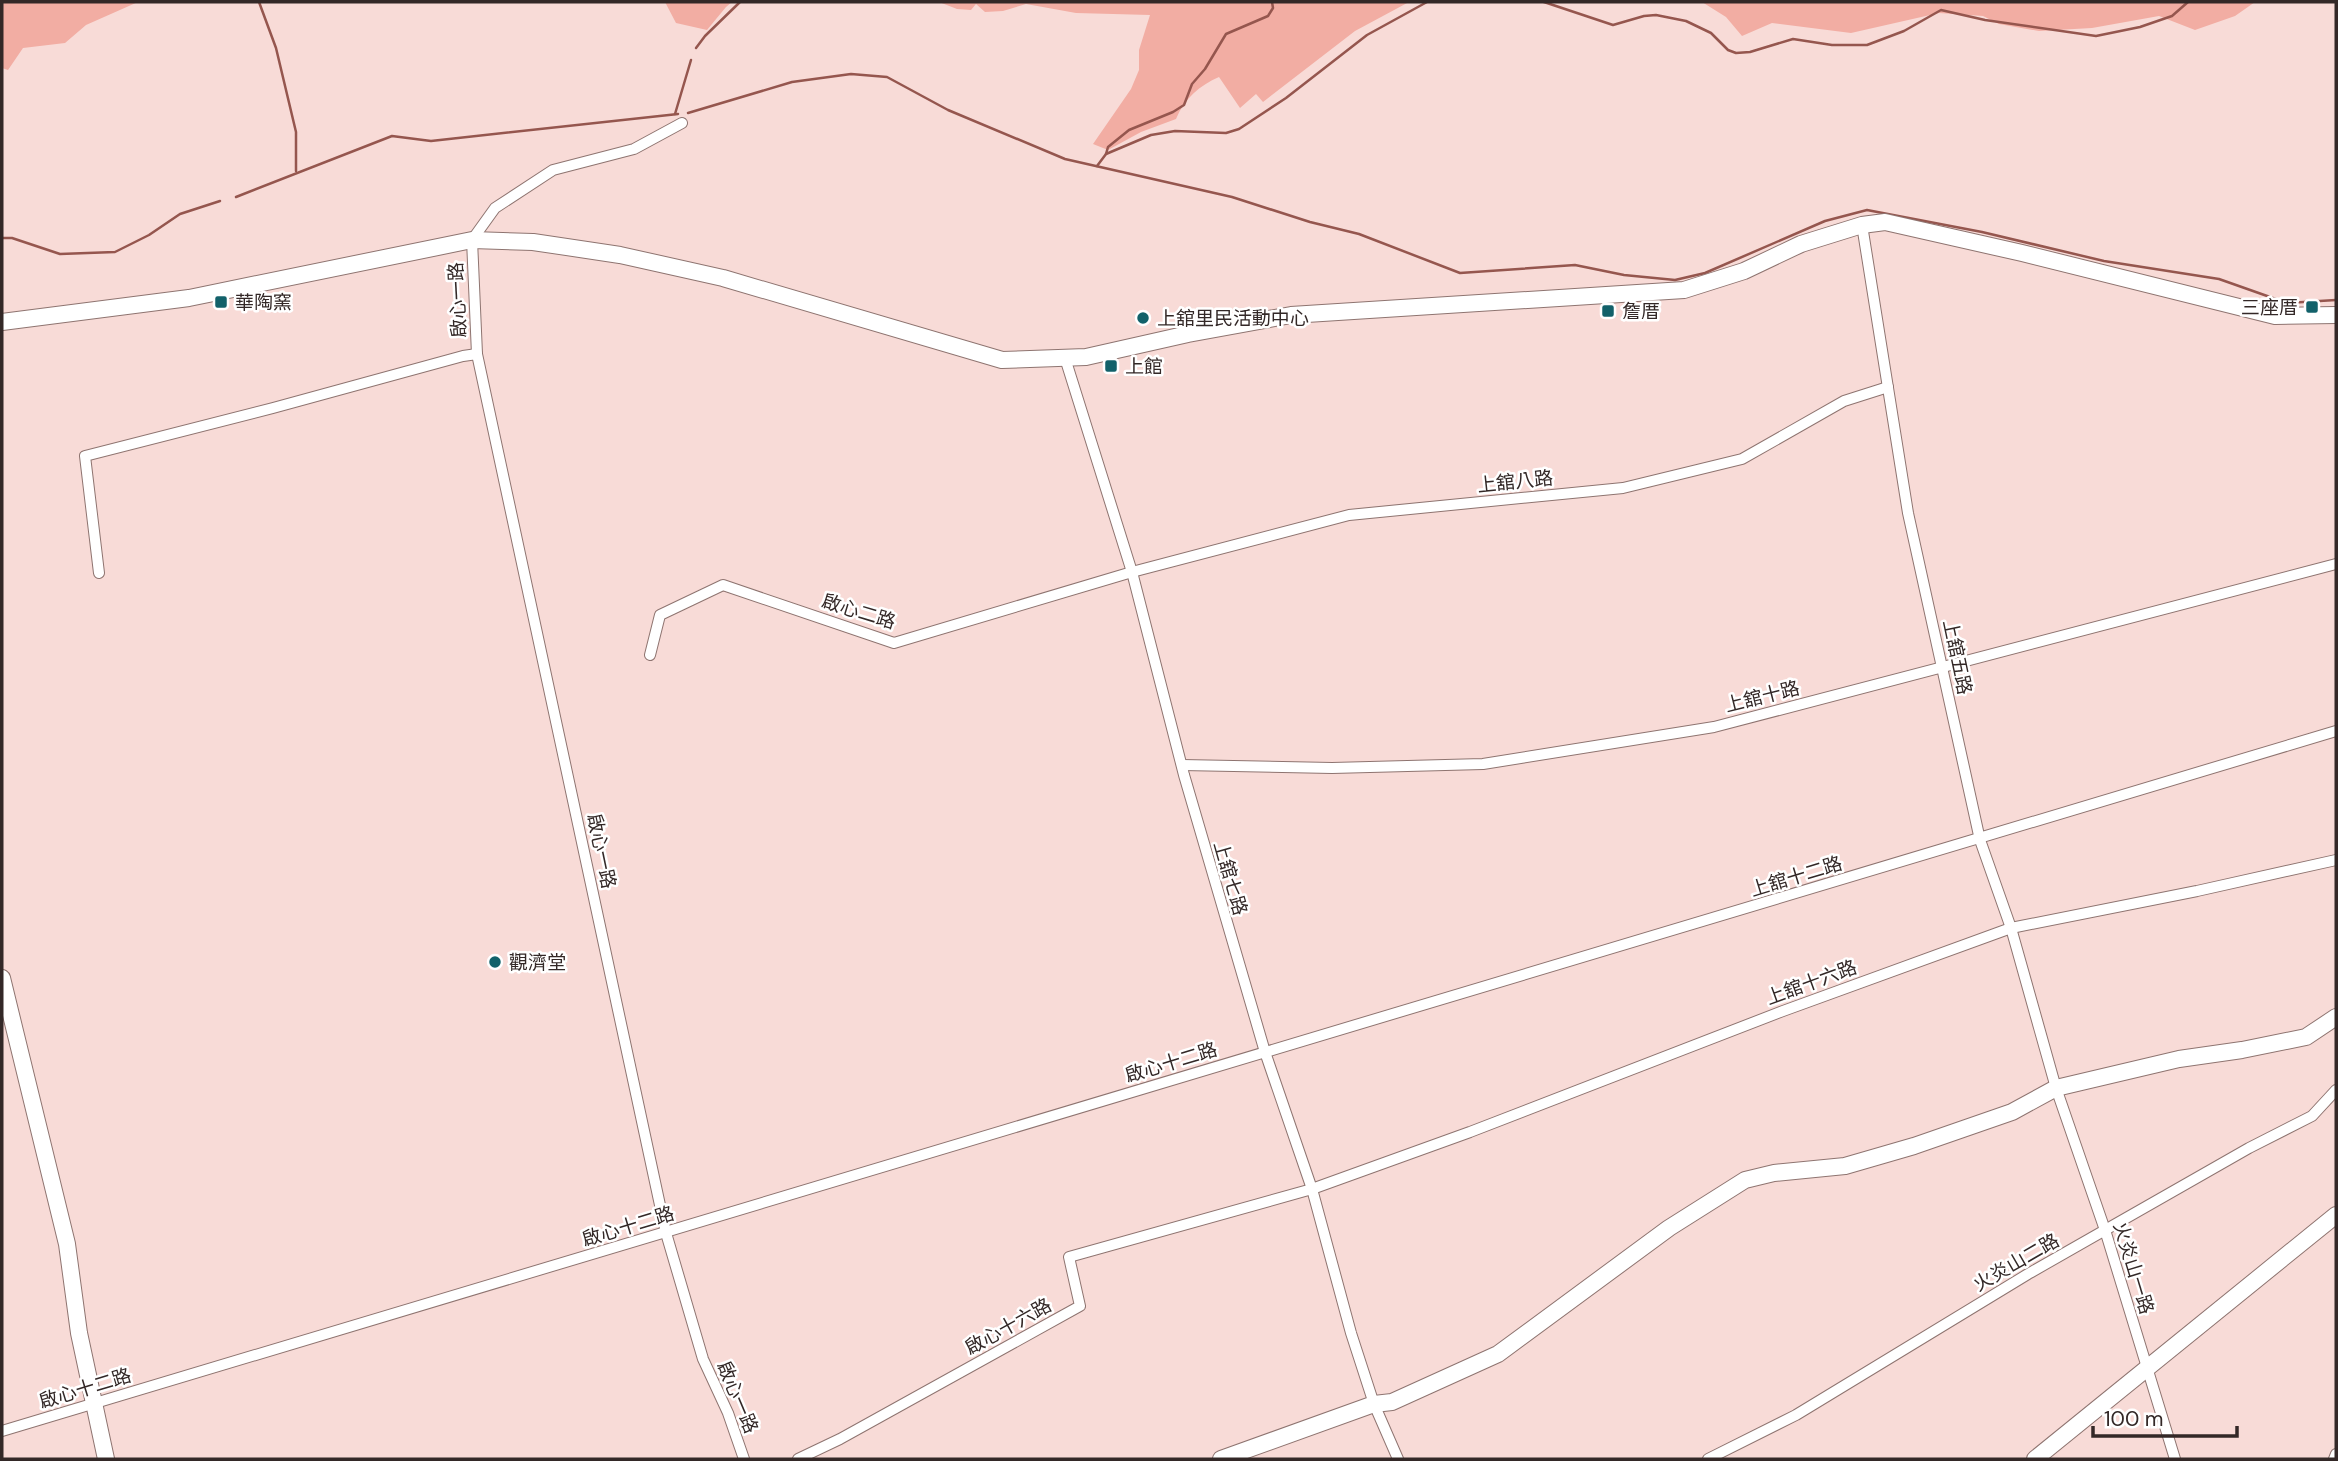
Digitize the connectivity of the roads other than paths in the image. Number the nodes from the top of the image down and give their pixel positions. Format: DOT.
graph roads {
  1 [pos="682,123"];
  2 [pos="1862,225"];
  3 [pos="472,240"];
  4 [pos="2336,315"];
  5 [pos="2,322"];
  6 [pos="477,354"];
  7 [pos="1065,358"];
  8 [pos="1888,387"];
  9 [pos="2336,564"];
  10 [pos="1132,572"];
  11 [pos="99,573"];
  12 [pos="650,655"];
  13 [pos="1943,668"];
  14 [pos="2336,731"];
  15 [pos="1182,765"];
  16 [pos="1980,840"];
  17 [pos="2336,860"];
  18 [pos="2011,928"];
  19 [pos="2,978"];
  20 [pos="2336,1017"];
  21 [pos="1265,1052"];
  22 [pos="2056,1087"];
  23 [pos="2336,1090"];
  24 [pos="1312,1189"];
  25 [pos="2336,1215"];
  26 [pos="2105,1230"];
  27 [pos="666,1233"];
  28 [pos="2147,1371"];
  29 [pos="93,1404"];
  30 [pos="1374,1404"];
  31 [pos="2,1431"];
  32 [pos="2336,1454"];
  33 [pos="106,1459"];
  34 [pos="744,1459"];
  35 [pos="799,1459"];
  36 [pos="1221,1459"];
  37 [pos="1398,1459"];
  38 [pos="1708,1459"];
  39 [pos="2035,1459"];
  40 [pos="2175,1459"];
  41 [pos="2334,1459"];
  1 -- 3 [label="street"];
  2 -- 4 [label="street"];
  2 -- 7 [label="street"];
  2 -- 8 [label="street, 上舘五路"];
  3 -- 5 [label="street"];
  3 -- 6 [label="street, 啟心一路"];
  3 -- 7 [label="street"];
  6 -- 11 [label="street"];
  6 -- 27 [label="street, 啟心一路"];
  7 -- 10 [label="street, 上舘七路"];
  8 -- 10 [label="street, 上舘八路"];
  8 -- 13 [label="street, 上舘五路"];
  9 -- 13 [label="street, 上舘十路"];
  10 -- 12 [label="street, 啟心二路"];
  10 -- 15 [label="street, 上舘七路"];
  13 -- 15 [label="street, 上舘十路"];
  13 -- 16 [label="street, 上舘五路"];
  14 -- 16 [label="street, 上舘十二路"];
  15 -- 21 [label="street, 上舘七路"];
  16 -- 18 [label="street, 上舘五路"];
  16 -- 21 [label="street, 上舘十二路"];
  17 -- 18 [label="street, 上舘十六路"];
  18 -- 22 [label="street, 上舘五路"];
  18 -- 24 [label="street, 上舘十六路"];
  19 -- 29 [label="street"];
  20 -- 22 [label="street"];
  21 -- 24 [label="street, 上舘七路"];
  21 -- 27 [label="street, 啟心十二路"];
  22 -- 26 [label="street, 火炎山一路"];
  22 -- 30 [label="street"];
  23 -- 26 [label="street, 火炎山二路"];
  24 -- 30 [label="street, 上舘七路"];
  24 -- 35 [label="street, 啟心十六路"];
  25 -- 28 [label="street"];
  26 -- 28 [label="street, 火炎山一路"];
  26 -- 38 [label="street, 火炎山二路"];
  27 -- 29 [label="street, 啟心十二路"];
  27 -- 34 [label="street, 啟心一路"];
  28 -- 39 [label="street"];
  28 -- 40 [label="street, 火炎山一路"];
  29 -- 31 [label="street, 啟心十二路"];
  29 -- 33 [label="street"];
  30 -- 36 [label="street"];
  30 -- 37 [label="street, 上舘七路"];
  32 -- 41 [label="street"];
}
